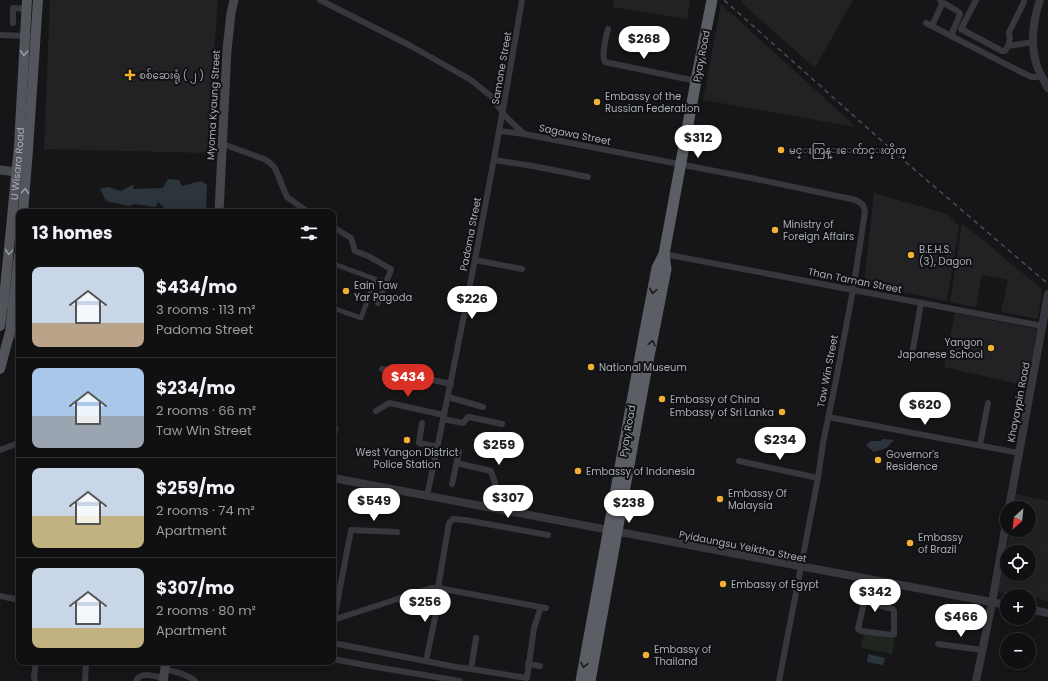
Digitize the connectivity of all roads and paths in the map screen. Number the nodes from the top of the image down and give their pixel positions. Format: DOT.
graph roads {
  1 [pos="38,0"];
  2 [pos="234,0"];
  3 [pos="320,0"];
  4 [pos="522,0"];
  5 [pos="712,0"];
  6 [pos="976,0"];
  7 [pos="1024,0"];
  8 [pos="1040,0"];
  9 [pos="941,1"];
  10 [pos="26,4"];
  11 [pos="13,23"];
  12 [pos="608,30"];
  13 [pos="0,36"];
  14 [pos="25,36"];
  15 [pos="35,36"];
  16 [pos="951,36"];
  17 [pos="1034,42"];
  18 [pos="1008,46"];
  19 [pos="1042,77"];
  20 [pos="696,81"];
  21 [pos="1048,88"];
  22 [pos="26,106"];
  23 [pos="503,114"];
  24 [pos="500,131"];
  25 [pos="524,134"];
  26 [pos="498,140"];
  27 [pos="222,144"];
  28 [pos="494,160"];
  29 [pos="681,165"];
  30 [pos="0,170"];
  31 [pos="26,171"];
  32 [pos="16,172"];
  33 [pos="588,177"];
  34 [pos="862,205"];
  35 [pos="23,209"];
  36 [pos="219,209"];
  37 [pos="304,209"];
  38 [pos="15,225"];
  39 [pos="336,229"];
  40 [pos="664,254"];
  41 [pos="475,260"];
  42 [pos="336,265"];
  43 [pos="522,269"];
  44 [pos="16,279"];
  45 [pos="853,290"];
  46 [pos="1048,297"];
  47 [pos="378,303"];
  48 [pos="921,303"];
  49 [pos="336,309"];
  50 [pos="0,326"];
  51 [pos="1042,326"];
  52 [pos="9,335"];
  53 [pos="913,349"];
  54 [pos="0,369"];
  55 [pos="382,369"];
  56 [pos="451,384"];
  57 [pos="448,397"];
  58 [pos="988,403"];
  59 [pos="484,406"];
  60 [pos="376,411"];
  61 [pos="444,417"];
  62 [pos="828,417"];
  63 [pos="422,423"];
  64 [pos="502,424"];
  65 [pos="16,444"];
  66 [pos="980,445"];
  67 [pos="438,447"];
  68 [pos="0,450"];
  69 [pos="458,452"];
  70 [pos="420,453"];
  71 [pos="1019,453"];
  72 [pos="436,456"];
  73 [pos="739,462"];
  74 [pos="456,463"];
  75 [pos="818,478"];
  76 [pos="336,479"];
  77 [pos="452,484"];
  78 [pos="427,496"];
  79 [pos="1010,501"];
  80 [pos="494,509"];
  81 [pos="397,532"];
  82 [pos="613,532"];
  83 [pos="548,535"];
  84 [pos="1004,537"];
  85 [pos="801,567"];
  86 [pos="869,580"];
  87 [pos="440,588"];
  88 [pos="0,596"];
  89 [pos="16,599"];
  90 [pos="864,601"];
  91 [pos="992,603"];
  92 [pos="1000,604"];
  93 [pos="336,607"];
  94 [pos="1036,610"];
  95 [pos="1048,613"];
  96 [pos="336,621"];
  97 [pos="476,638"];
  98 [pos="336,643"];
  99 [pos="938,644"];
  100 [pos="982,650"];
  101 [pos="336,660"];
  102 [pos="426,661"];
  103 [pos="528,664"];
  104 [pos="36,665"];
  105 [pos="86,665"];
  106 [pos="540,666"];
  107 [pos="471,669"];
  108 [pos="164,673"];
  109 [pos="34,681"];
  110 [pos="85,681"];
  111 [pos="136,681"];
  112 [pos="195,681"];
  113 [pos="460,681"];
  114 [pos="581,681"];
  115 [pos="590,681"];
  116 [pos="779,681"];
  117 [pos="976,681"];
  1 -- 15 [label="main road, U Wisara Road"];
  2 -- 27 [label="main road, Myoma Kyaung Street"];
  3 -- 23 [label="street, Sagawa Street"];
  4 -- 23 [label="street, Samone Street"];
  5 -- 20 [label="highway, Pyay Road"];
  6 -- 18 [label="street"];
  7 -- 18 [label="street"];
  8 -- 17 [label="street"];
  9 -- 16 [label="street"];
  9 -- 16 [label="street"];
  10 -- 11 [label="street"];
  10 -- 14 [label="main road, U Wisara Road"];
  12 -- 20 [label="street"];
  13 -- 14 [label="street"];
  14 -- 15 [label="street"];
  14 -- 22 [label="main road, U Wisara Road, one-way"];
  15 -- 22 [label="main road, U Wisara Road"];
  16 -- 19 [label="street"];
  17 -- 18 [label="street"];
  17 -- 19 [label="street"];
  19 -- 21 [label="street"];
  20 -- 29 [label="highway, Pyay Road"];
  22 -- 31 [label="main road, U Wisara Road"];
  22 -- 32 [label="main road, U Wisara Road"];
  23 -- 24 [label="street, Samone Street"];
  23 -- 25 [label="street, Sagawa Street"];
  24 -- 25 [label="street"];
  24 -- 26 [label="street, Samone Street"];
  25 -- 29 [label="street, Sagawa Street"];
  26 -- 28 [label="street, Padoma Street"];
  27 -- 36 [label="main road, Myoma Kyaung Street"];
  27 -- 37 [label="street"];
  28 -- 33 [label="street"];
  28 -- 41 [label="street, Padoma Street"];
  29 -- 34 [label="street, Sagawa Street"];
  29 -- 40 [label="highway, Pyay Road"];
  30 -- 32 [label="main road"];
  31 -- 32 [label="main road"];
  35 -- 31 [label="main road, U Wisara Road, one-way"];
  32 -- 38 [label="main road, U Wisara Road"];
  34 -- 45 [label="street, Taw Win Street"];
  38 -- 50 [label="main road, U Wisara Road, one-way"];
  39 -- 47 [label="street"];
  40 -- 45 [label="street, Than Taman Street"];
  40 -- 82 [label="highway, Pyay Road"];
  41 -- 43 [label="street"];
  41 -- 56 [label="street, Padoma Street"];
  42 -- 49 [label="street"];
  44 -- 52 [label="main road"];
  45 -- 48 [label="street, Than Taman Street"];
  45 -- 62 [label="street, Taw Win Street"];
  46 -- 51 [label="street, Khayaypin Road"];
  48 -- 51 [label="street, Than Taman Street"];
  48 -- 53 [label="street"];
  51 -- 71 [label="street, Khayaypin Road"];
  52 -- 54 [label="main road"];
  55 -- 56 [label="street"];
  56 -- 57 [label="street, Padoma Street"];
  57 -- 59 [label="street"];
  57 -- 61 [label="street, Padoma Street"];
  58 -- 66 [label="street"];
  60 -- 61 [label="street"];
  61 -- 64 [label="street"];
  61 -- 67 [label="street, Padoma Street"];
  62 -- 66 [label="street"];
  62 -- 75 [label="street, Taw Win Street"];
  63 -- 67 [label="street"];
  65 -- 68 [label="street"];
  66 -- 71 [label="street"];
  67 -- 72 [label="street, Padoma Street"];
  69 -- 74 [label="street"];
  70 -- 72 [label="street"];
  71 -- 79 [label="street, Khayaypin Road"];
  72 -- 78 [label="street, Padoma Street"];
  73 -- 75 [label="street"];
  74 -- 77 [label="street"];
  74 -- 80 [label="street"];
  75 -- 85 [label="street, Taw Win Street"];
  76 -- 78 [label="street, Pyidaungsu Yeiktha Street"];
  78 -- 80 [label="street, Pyidaungsu Yeiktha Street"];
  80 -- 82 [label="street, Pyidaungsu Yeiktha Street"];
  81 -- 93 [label="street"];
  82 -- 85 [label="street, Pyidaungsu Yeiktha Street"];
  82 -- 114 [label="highway, Pyay Road, one-way"];
  82 -- 115 [label="highway, Pyay Road"];
  83 -- 87 [label="street"];
  84 -- 91 [label="street"];
  85 -- 86 [label="street, Pyidaungsu Yeiktha Street"];
  85 -- 116 [label="street, Taw Win Street"];
  86 -- 90 [label="street"];
  86 -- 91 [label="street, Pyidaungsu Yeiktha Street"];
  87 -- 96 [label="street"];
  87 -- 102 [label="street"];
  87 -- 103 [label="street"];
  88 -- 89 [label="street"];
  90 -- 90 [label="street"];
  91 -- 92 [label="street, Pyidaungsu Yeiktha Street"];
  91 -- 100 [label="street"];
  94 -- 95 [label="street"];
  97 -- 107 [label="street"];
  98 -- 102 [label="street"];
  99 -- 100 [label="street"];
  100 -- 117 [label="street"];
  101 -- 113 [label="street"];
  102 -- 107 [label="street"];
  103 -- 106 [label="street"];
  103 -- 107 [label="street"];
  104 -- 109 [label="street"];
  105 -- 110 [label="street"];
  108 -- 111 [label="street"];
  108 -- 112 [label="street"];
}
